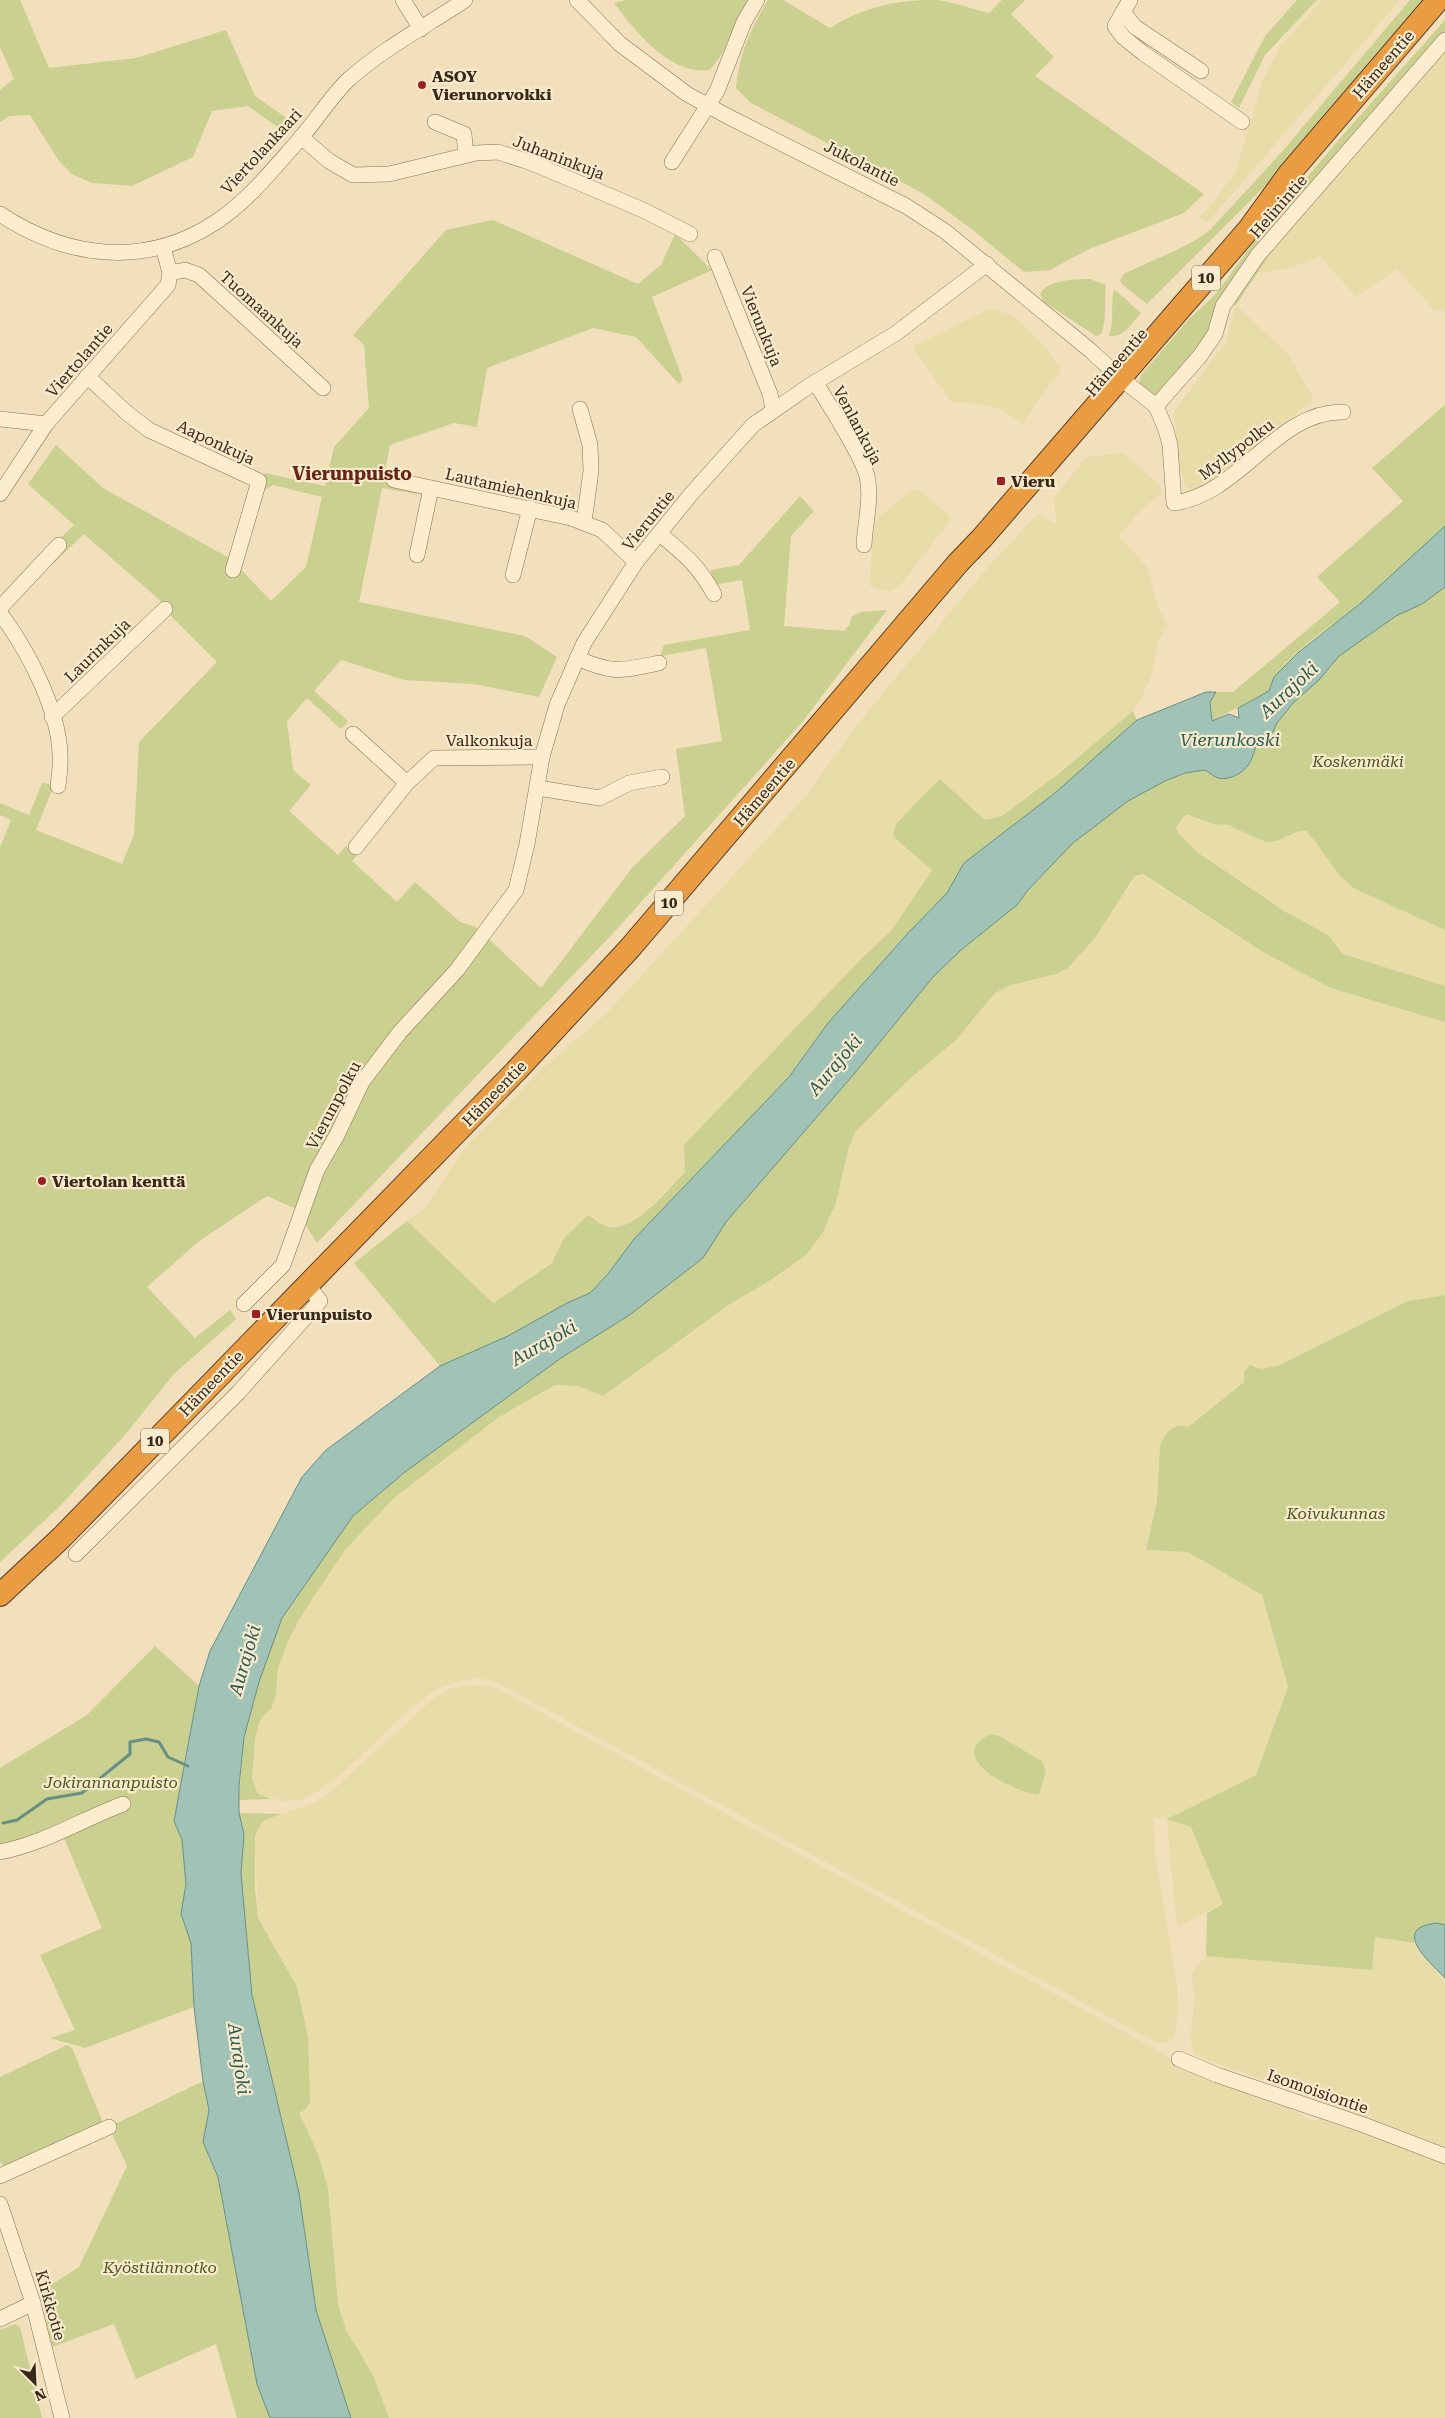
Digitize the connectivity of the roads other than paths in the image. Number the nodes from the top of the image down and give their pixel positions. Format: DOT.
graph roads {
  1 [pos="403,0"];
  2 [pos="465,0"];
  3 [pos="577,0"];
  4 [pos="757,0"];
  5 [pos="1438,0"];
  6 [pos="1126,6"];
  7 [pos="421,29"];
  8 [pos="1445,40"];
  9 [pos="1201,70"];
  10 [pos="708,106"];
  11 [pos="435,122"];
  12 [pos="1242,122"];
  13 [pos="301,137"];
  14 [pos="466,155"];
  15 [pos="672,162"];
  16 [pos="0,214"];
  17 [pos="690,234"];
  18 [pos="163,247"];
  19 [pos="715,256"];
  20 [pos="987,264"];
  21 [pos="170,273"];
  22 [pos="1114,373"];
  23 [pos="87,376"];
  24 [pos="814,382"];
  25 [pos="323,388"];
  26 [pos="1156,406"];
  27 [pos="580,409"];
  28 [pos="774,409"];
  29 [pos="1343,412"];
  30 [pos="0,419"];
  31 [pos="46,424"];
  32 [pos="394,480"];
  33 [pos="431,488"];
  34 [pos="0,494"];
  35 [pos="530,508"];
  36 [pos="584,522"];
  37 [pos="660,534"];
  38 [pos="59,545"];
  39 [pos="864,545"];
  40 [pos="418,555"];
  41 [pos="636,562"];
  42 [pos="232,570"];
  43 [pos="513,575"];
  44 [pos="714,594"];
  45 [pos="0,608"];
  46 [pos="165,608"];
  47 [pos="0,613"];
  48 [pos="577,658"];
  49 [pos="659,663"];
  50 [pos="52,717"];
  51 [pos="353,734"];
  52 [pos="542,757"];
  53 [pos="662,777"];
  54 [pos="407,784"];
  55 [pos="58,786"];
  56 [pos="538,788"];
  57 [pos="356,847"];
  58 [pos="497,914"];
  59 [pos="307,1284"];
  60 [pos="244,1304"];
  61 [pos="76,1554"];
  62 [pos="0,1595"];
  63 [pos="123,1804"];
  64 [pos="0,1852"];
  65 [pos="1179,2059"];
  66 [pos="109,2127"];
  67 [pos="1445,2156"];
  68 [pos="0,2176"];
  69 [pos="0,2204"];
  70 [pos="33,2303"];
  71 [pos="0,2319"];
  72 [pos="62,2418"];
  1 -- 7 [label="street"];
  2 -- 7 [label="street, Viertolankaari"];
  3 -- 10 [label="street, Jukolantie"];
  4 -- 10 [label="street"];
  5 -- 22 [label="highway, Hämeentie / 10"];
  6 -- 9 [label="street"];
  6 -- 12 [label="street"];
  7 -- 13 [label="street, Viertolankaari"];
  8 -- 26 [label="street, Helinintie"];
  10 -- 15 [label="street"];
  10 -- 20 [label="street, Jukolantie"];
  11 -- 14 [label="street"];
  13 -- 14 [label="street, Juhaninkuja"];
  13 -- 18 [label="street, Viertolankaari"];
  14 -- 17 [label="street, Juhaninkuja"];
  16 -- 18 [label="street, Viertolankaari"];
  18 -- 21 [label="street"];
  19 -- 28 [label="street, Vierunkuja"];
  20 -- 22 [label="street, Jukolantie"];
  20 -- 24 [label="street, Vieruntie"];
  21 -- 23 [label="street, Viertolantie"];
  21 -- 25 [label="street, Tuomaankuja"];
  22 -- 26 [label="street, Myllypolku"];
  22 -- 59 [label="highway, Hämeentie / 10"];
  23 -- 31 [label="street, Viertolantie"];
  23 -- 42 [label="street, Aaponkuja"];
  24 -- 28 [label="street, Vieruntie"];
  24 -- 39 [label="street, Venlankuja"];
  26 -- 29 [label="street, Myllypolku"];
  27 -- 36 [label="street"];
  28 -- 37 [label="street, Vieruntie"];
  30 -- 31 [label="street"];
  31 -- 34 [label="street, Viertolantie"];
  32 -- 33 [label="street, Lautamiehenkuja"];
  33 -- 35 [label="street, Lautamiehenkuja"];
  33 -- 40 [label="street"];
  35 -- 36 [label="street, Lautamiehenkuja"];
  35 -- 43 [label="street"];
  36 -- 41 [label="street, Lautamiehenkuja"];
  37 -- 41 [label="street, Vieruntie"];
  37 -- 44 [label="street"];
  38 -- 45 [label="street"];
  41 -- 48 [label="street, Vieruntie"];
  46 -- 50 [label="street, Laurinkuja"];
  47 -- 50 [label="street"];
  48 -- 49 [label="street"];
  48 -- 52 [label="street, Vieruntie"];
  50 -- 55 [label="street"];
  51 -- 54 [label="street"];
  52 -- 54 [label="street, Valkonkuja"];
  52 -- 56 [label="street, Vieruntie"];
  53 -- 56 [label="street"];
  54 -- 57 [label="street, Valkonkuja"];
  56 -- 58 [label="street, Vieruntie"];
  58 -- 60 [label="street, Vierunpolku"];
  59 -- 61 [label="street"];
  59 -- 62 [label="highway, Hämeentie / 10"];
  63 -- 64 [label="street"];
  65 -- 67 [label="street, Isomoisiontie"];
  66 -- 68 [label="street"];
  69 -- 70 [label="street, Kirkkotie"];
  70 -- 71 [label="street"];
  70 -- 72 [label="street, Kirkkotie"];
}
